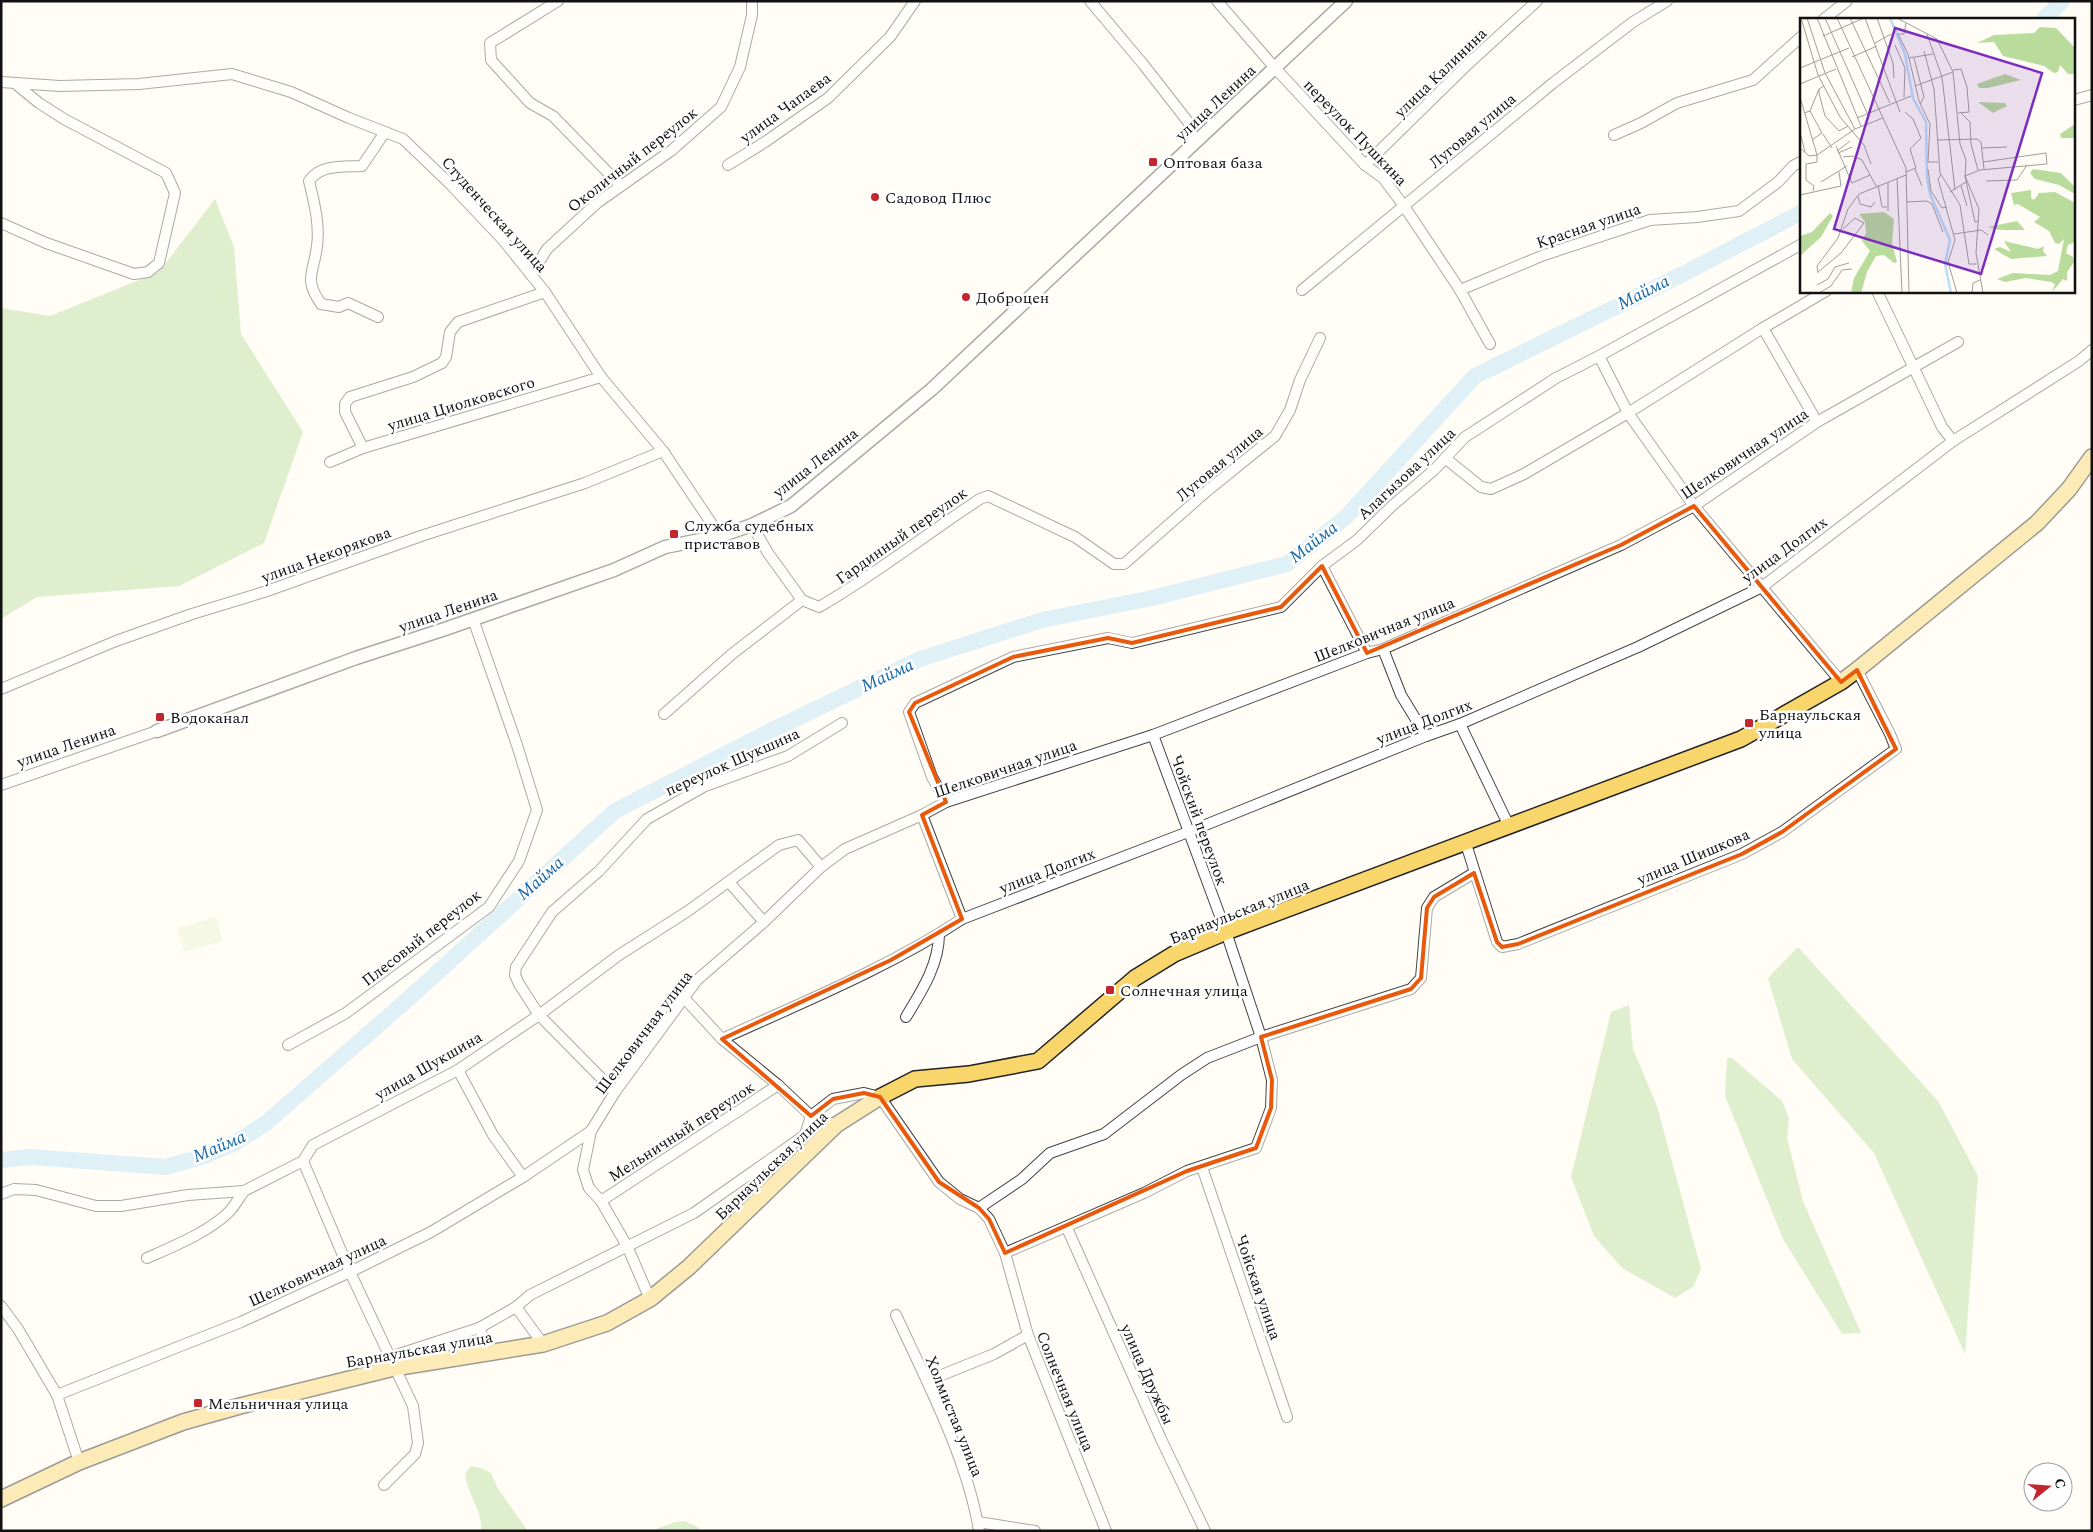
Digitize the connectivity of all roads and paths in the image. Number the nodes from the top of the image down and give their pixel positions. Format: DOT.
graph roads {
  1 [pos="558,1"];
  2 [pos="752,1"];
  3 [pos="915,1"];
  4 [pos="1090,1"];
  5 [pos="1217,1"];
  6 [pos="1346,1"];
  7 [pos="1537,1"];
  8 [pos="1667,1"];
  9 [pos="1847,1"];
  10 [pos="1825,18"];
  11 [pos="1800,38"];
  12 [pos="1275,68"];
  13 [pos="1,82"];
  14 [pos="17,85"];
  15 [pos="2092,95"];
  16 [pos="2076,99"];
  17 [pos="385,132"];
  18 [pos="1614,135"];
  19 [pos="1194,143"];
  20 [pos="1800,162"];
  21 [pos="728,165"];
  22 [pos="1365,165"];
  23 [pos="621,186"];
  24 [pos="1404,206"];
  25 [pos="1,223"];
  26 [pos="1800,245"];
  27 [pos="531,275"];
  28 [pos="1302,290"];
  29 [pos="1460,290"];
  30 [pos="545,292"];
  31 [pos="1824,292"];
  32 [pos="1877,292"];
  33 [pos="378,317"];
  34 [pos="1763,328"];
  35 [pos="1320,338"];
  36 [pos="1958,342"];
  37 [pos="1490,344"];
  38 [pos="2092,350"];
  39 [pos="1599,356"];
  40 [pos="1914,369"];
  41 [pos="601,377"];
  42 [pos="1628,413"];
  43 [pos="1817,422"];
  44 [pos="1953,441"];
  45 [pos="363,448"];
  46 [pos="663,452"];
  47 [pos="2092,457"];
  48 [pos="1445,458"];
  49 [pos="330,462"];
  50 [pos="1694,506"];
  51 [pos="752,525"];
  52 [pos="720,536"];
  53 [pos="1124,564"];
  54 [pos="1322,566"];
  55 [pos="1762,587"];
  56 [pos="802,600"];
  57 [pos="473,619"];
  58 [pos="1383,649"];
  59 [pos="1367,653"];
  60 [pos="1857,670"];
  61 [pos="1841,682"];
  62 [pos="1,689"];
  63 [pos="664,714"];
  64 [pos="842,723"];
  65 [pos="1460,724"];
  66 [pos="158,731"];
  67 [pos="1153,735"];
  68 [pos="1426,736"];
  69 [pos="1,784"];
  70 [pos="946,802"];
  71 [pos="922,815"];
  72 [pos="1509,826"];
  73 [pos="1188,832"];
  74 [pos="1466,844"];
  75 [pos="822,867"];
  76 [pos="1474,873"];
  77 [pos="729,882"];
  78 [pos="962,919"];
  79 [pos="764,922"];
  80 [pos="1226,932"];
  81 [pos="939,934"];
  82 [pos="685,999"];
  83 [pos="539,1015"];
  84 [pos="906,1017"];
  85 [pos="1261,1037"];
  86 [pos="722,1039"];
  87 [pos="288,1045"];
  88 [pos="458,1070"];
  89 [pos="778,1085"];
  90 [pos="615,1092"];
  91 [pos="880,1097"];
  92 [pos="810,1116"];
  93 [pos="836,1125"];
  94 [pos="591,1131"];
  95 [pos="303,1161"];
  96 [pos="1202,1167"];
  97 [pos="524,1177"];
  98 [pos="244,1191"];
  99 [pos="1,1194"];
  100 [pos="601,1201"];
  101 [pos="980,1208"];
  102 [pos="1067,1228"];
  103 [pos="626,1246"];
  104 [pos="1004,1253"];
  105 [pos="147,1258"];
  106 [pos="350,1272"];
  107 [pos="650,1299"];
  108 [pos="1,1306"];
  109 [pos="516,1307"];
  110 [pos="896,1315"];
  111 [pos="479,1328"];
  112 [pos="1028,1335"];
  113 [pos="543,1344"];
  114 [pos="491,1353"];
  115 [pos="392,1363"];
  116 [pos="927,1382"];
  117 [pos="56,1395"];
  118 [pos="1287,1417"];
  119 [pos="79,1462"];
  120 [pos="384,1485"];
  121 [pos="1,1499"];
  122 [pos="978,1526"];
  123 [pos="1035,1531"];
  124 [pos="1106,1531"];
  125 [pos="1204,1531"];
  1 -- 23 [label="street"];
  2 -- 23 [label="street, Околичный переулок"];
  3 -- 21 [label="street, улица Чапаева"];
  4 -- 19 [label="street"];
  5 -- 12 [label="street, переулок Пушкина"];
  6 -- 12 [label="street, улица Ленина"];
  7 -- 22 [label="street, улица Калинина"];
  8 -- 24 [label="street, Луговая улица"];
  9 -- 10 [label="street"];
  11 -- 18 [label="street"];
  12 -- 19 [label="street, улица Ленина"];
  12 -- 22 [label="street, переулок Пушкина"];
  13 -- 14 [label="street"];
  14 -- 17 [label="street, Студенческая улица"];
  14 -- 25 [label="street"];
  15 -- 16 [label="street"];
  17 -- 27 [label="street, Студенческая улица"];
  17 -- 33 [label="street"];
  19 -- 51 [label="street, улица Ленина"];
  20 -- 29 [label="street, Красная улица"];
  22 -- 24 [label="street, переулок Пушкина"];
  23 -- 27 [label="street, Околичный переулок"];
  24 -- 28 [label="street, Луговая улица"];
  24 -- 29 [label="street, переулок Пушкина"];
  26 -- 39 [label="street, Алагызова улица"];
  27 -- 30 [label="street, Студенческая улица"];
  29 -- 37 [label="street, переулок Пушкина"];
  30 -- 41 [label="street, Студенческая улица"];
  30 -- 45 [label="street"];
  31 -- 34 [label="street"];
  32 -- 40 [label="street"];
  34 -- 42 [label="street"];
  34 -- 43 [label="street"];
  35 -- 53 [label="street, Луговая улица"];
  36 -- 40 [label="street, Шелковичная улица"];
  38 -- 44 [label="street, улица Долгих"];
  39 -- 42 [label="street"];
  39 -- 48 [label="street, Алагызова улица"];
  40 -- 43 [label="street, Шелковичная улица"];
  40 -- 44 [label="street"];
  41 -- 45 [label="street, улица Циолковского"];
  41 -- 46 [label="street, Студенческая улица"];
  42 -- 48 [label="street"];
  42 -- 50 [label="street"];
  43 -- 50 [label="street, Шелковичная улица"];
  44 -- 55 [label="street, улица Долгих"];
  45 -- 49 [label="street, улица Циолковского"];
  46 -- 52 [label="street, Студенческая улица"];
  46 -- 62 [label="street, улица Некорякова"];
  47 -- 60 [label="main road, Барнаульская улица"];
  48 -- 54 [label="street, Алагызова улица"];
  50 -- 55 [label="street"];
  50 -- 58 [label="street, Шелковичная улица"];
  51 -- 52 [label="street, улица Ленина"];
  51 -- 56 [label="street"];
  52 -- 57 [label="street, улица Ленина"];
  53 -- 56 [label="street, Гардинный переулок"];
  54 -- 59 [label="street"];
  54 -- 70 [label="street, Алагызова улица"];
  55 -- 61 [label="street"];
  55 -- 65 [label="street, улица Долгих"];
  56 -- 63 [label="street"];
  57 -- 66 [label="street, улица Ленина"];
  57 -- 87 [label="street, Плесовый переулок"];
  58 -- 59 [label="street, Шелковичная улица"];
  58 -- 68 [label="street"];
  59 -- 67 [label="street, Шелковичная улица"];
  60 -- 61 [label="main road, Барнаульская улица"];
  60 -- 76 [label="street, улица Шишкова"];
  61 -- 72 [label="main road, Барнаульская улица"];
  64 -- 83 [label="street, переулок Шукшина"];
  65 -- 68 [label="street, улица Долгих"];
  65 -- 72 [label="street"];
  66 -- 69 [label="street, улица Ленина"];
  67 -- 70 [label="street, Шелковичная улица"];
  67 -- 73 [label="street, Чойский переулок"];
  68 -- 73 [label="street, улица Долгих"];
  70 -- 71 [label="street, Шелковичная улица"];
  71 -- 75 [label="street, Шелковичная улица"];
  71 -- 78 [label="street"];
  72 -- 74 [label="main road, Барнаульская улица"];
  73 -- 78 [label="street, улица Долгих"];
  73 -- 80 [label="street, Чойский переулок"];
  74 -- 76 [label="street, улица Шишкова"];
  74 -- 80 [label="main road, Барнаульская улица"];
  75 -- 77 [label="street, улица Шукшина"];
  75 -- 79 [label="street, Шелковичная улица"];
  76 -- 85 [label="street"];
  77 -- 79 [label="street"];
  77 -- 83 [label="street, улица Шукшина"];
  78 -- 81 [label="street, улица Долгих"];
  79 -- 82 [label="street, Шелковичная улица"];
  80 -- 85 [label="street, Чойский переулок"];
  80 -- 91 [label="main road, Барнаульская улица"];
  81 -- 84 [label="street"];
  81 -- 86 [label="street, улица Долгих"];
  82 -- 86 [label="street"];
  82 -- 90 [label="street, Шелковичная улица"];
  83 -- 88 [label="street, улица Шукшина"];
  83 -- 90 [label="street, переулок Шукшина"];
  85 -- 96 [label="street, Чойский переулок"];
  85 -- 101 [label="street"];
  86 -- 89 [label="street"];
  88 -- 95 [label="street, улица Шукшина"];
  88 -- 97 [label="street"];
  89 -- 92 [label="street"];
  89 -- 100 [label="street, Мельничный переулок"];
  90 -- 94 [label="street, Шелковичная улица"];
  91 -- 92 [label="street"];
  91 -- 93 [label="main road, Барнаульская улица"];
  91 -- 101 [label="street"];
  92 -- 93 [label="street"];
  92 -- 103 [label="street"];
  93 -- 107 [label="main road, Барнаульская улица"];
  94 -- 97 [label="street, Шелковичная улица"];
  94 -- 100 [label="street"];
  95 -- 98 [label="street, улица Шукшина"];
  95 -- 106 [label="street"];
  96 -- 102 [label="street, Чойский переулок"];
  96 -- 118 [label="street, Чойская улица"];
  97 -- 106 [label="street, Шелковичная улица"];
  98 -- 99 [label="street, улица Шукшина"];
  98 -- 105 [label="street"];
  100 -- 103 [label="street"];
  101 -- 104 [label="street, Солнечная улица"];
  102 -- 104 [label="street, Чойский переулок"];
  102 -- 125 [label="street, улица Дружбы"];
  103 -- 107 [label="street"];
  103 -- 109 [label="street"];
  104 -- 112 [label="street, Солнечная улица"];
  106 -- 115 [label="street"];
  106 -- 117 [label="street, Шелковичная улица"];
  107 -- 113 [label="main road, Барнаульская улица"];
  108 -- 117 [label="street"];
  109 -- 111 [label="street"];
  109 -- 113 [label="street"];
  110 -- 116 [label="street, Холмистая улица"];
  111 -- 114 [label="street"];
  111 -- 115 [label="street"];
  112 -- 116 [label="street"];
  112 -- 124 [label="street, Солнечная улица"];
  113 -- 114 [label="main road, Барнаульская улица"];
  114 -- 115 [label="main road, Барнаульская улица"];
  115 -- 119 [label="main road, Барнаульская улица"];
  115 -- 120 [label="street"];
  116 -- 122 [label="street, Холмистая улица"];
  117 -- 119 [label="street"];
  119 -- 121 [label="main road, Барнаульская улица"];
  122 -- 123 [label="street"];
}
